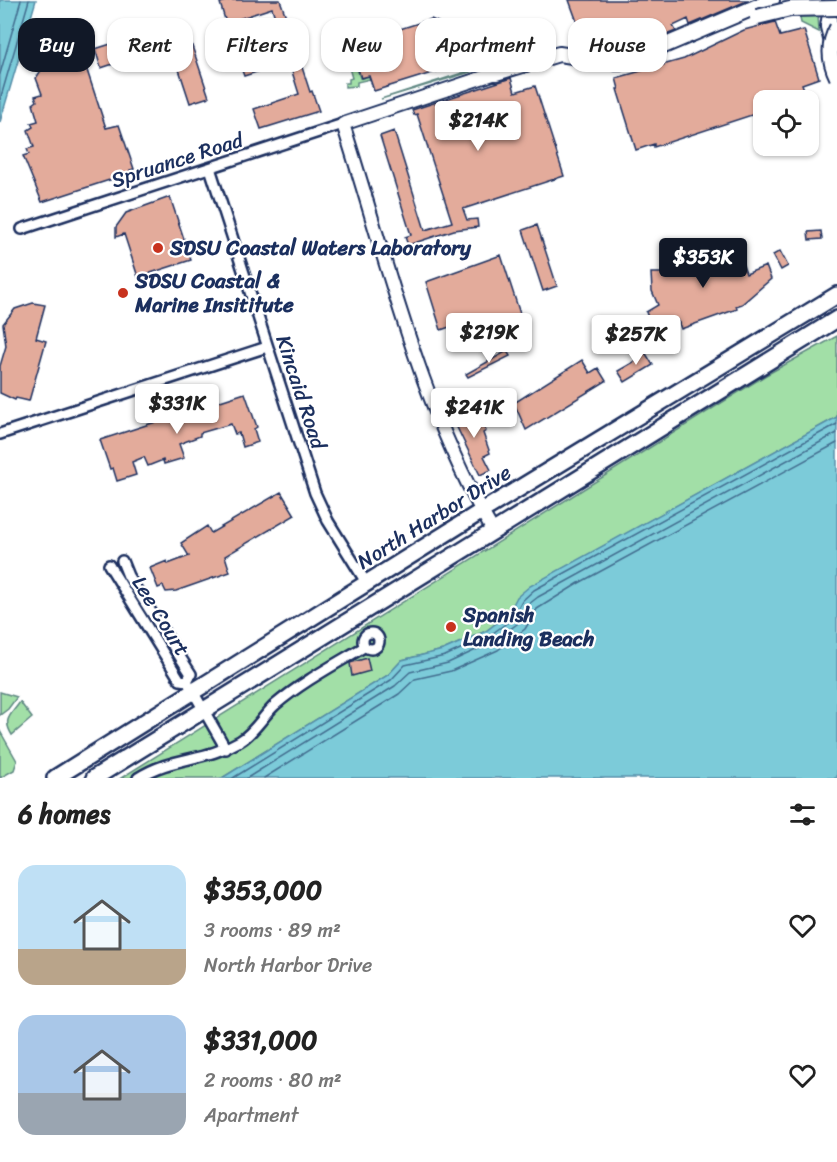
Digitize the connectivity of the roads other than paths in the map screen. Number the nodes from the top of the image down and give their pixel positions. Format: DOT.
graph roads {
  1 [pos="772,0"];
  2 [pos="832,0"];
  3 [pos="837,8"];
  4 [pos="833,34"];
  5 [pos="837,54"];
  6 [pos="496,73"];
  7 [pos="837,77"];
  8 [pos="343,124"];
  9 [pos="210,168"];
  10 [pos="22,229"];
  11 [pos="837,295"];
  12 [pos="837,319"];
  13 [pos="267,347"];
  14 [pos="0,434"];
  15 [pos="482,511"];
  16 [pos="493,531"];
  17 [pos="122,561"];
  18 [pos="109,565"];
  19 [pos="367,584"];
  20 [pos="364,647"];
  21 [pos="190,686"];
  22 [pos="204,709"];
  23 [pos="226,749"];
  24 [pos="55,778"];
  25 [pos="94,778"];
  26 [pos="138,778"];
  1 -- 6 [label="main road"];
  2 -- 4 [label="main road"];
  3 -- 6 [label="main road, bridge"];
  4 -- 5 [label="main road"];
  4 -- 7 [label="main road, bridge"];
  6 -- 8 [label="street"];
  8 -- 9 [label="street, Spruance Road"];
  8 -- 15 [label="street"];
  9 -- 10 [label="street, Spruance Road"];
  9 -- 13 [label="street, Kincaid Road"];
  11 -- 15 [label="main road, North Harbor Drive"];
  12 -- 16 [label="main road, North Harbor Drive"];
  13 -- 14 [label="street"];
  13 -- 19 [label="street, Kincaid Road"];
  15 -- 16 [label="street"];
  15 -- 19 [label="main road, North Harbor Drive"];
  16 -- 22 [label="main road, North Harbor Drive"];
  17 -- 21 [label="street, Lee Court"];
  18 -- 21 [label="street, Lee Court"];
  19 -- 21 [label="main road, North Harbor Drive"];
  20 -- 23 [label="street"];
  21 -- 22 [label="street, Lee Court"];
  21 -- 24 [label="main road, North Harbor Drive"];
  22 -- 23 [label="street, Lee Court"];
  22 -- 25 [label="main road, North Harbor Drive"];
  23 -- 26 [label="street"];
}
